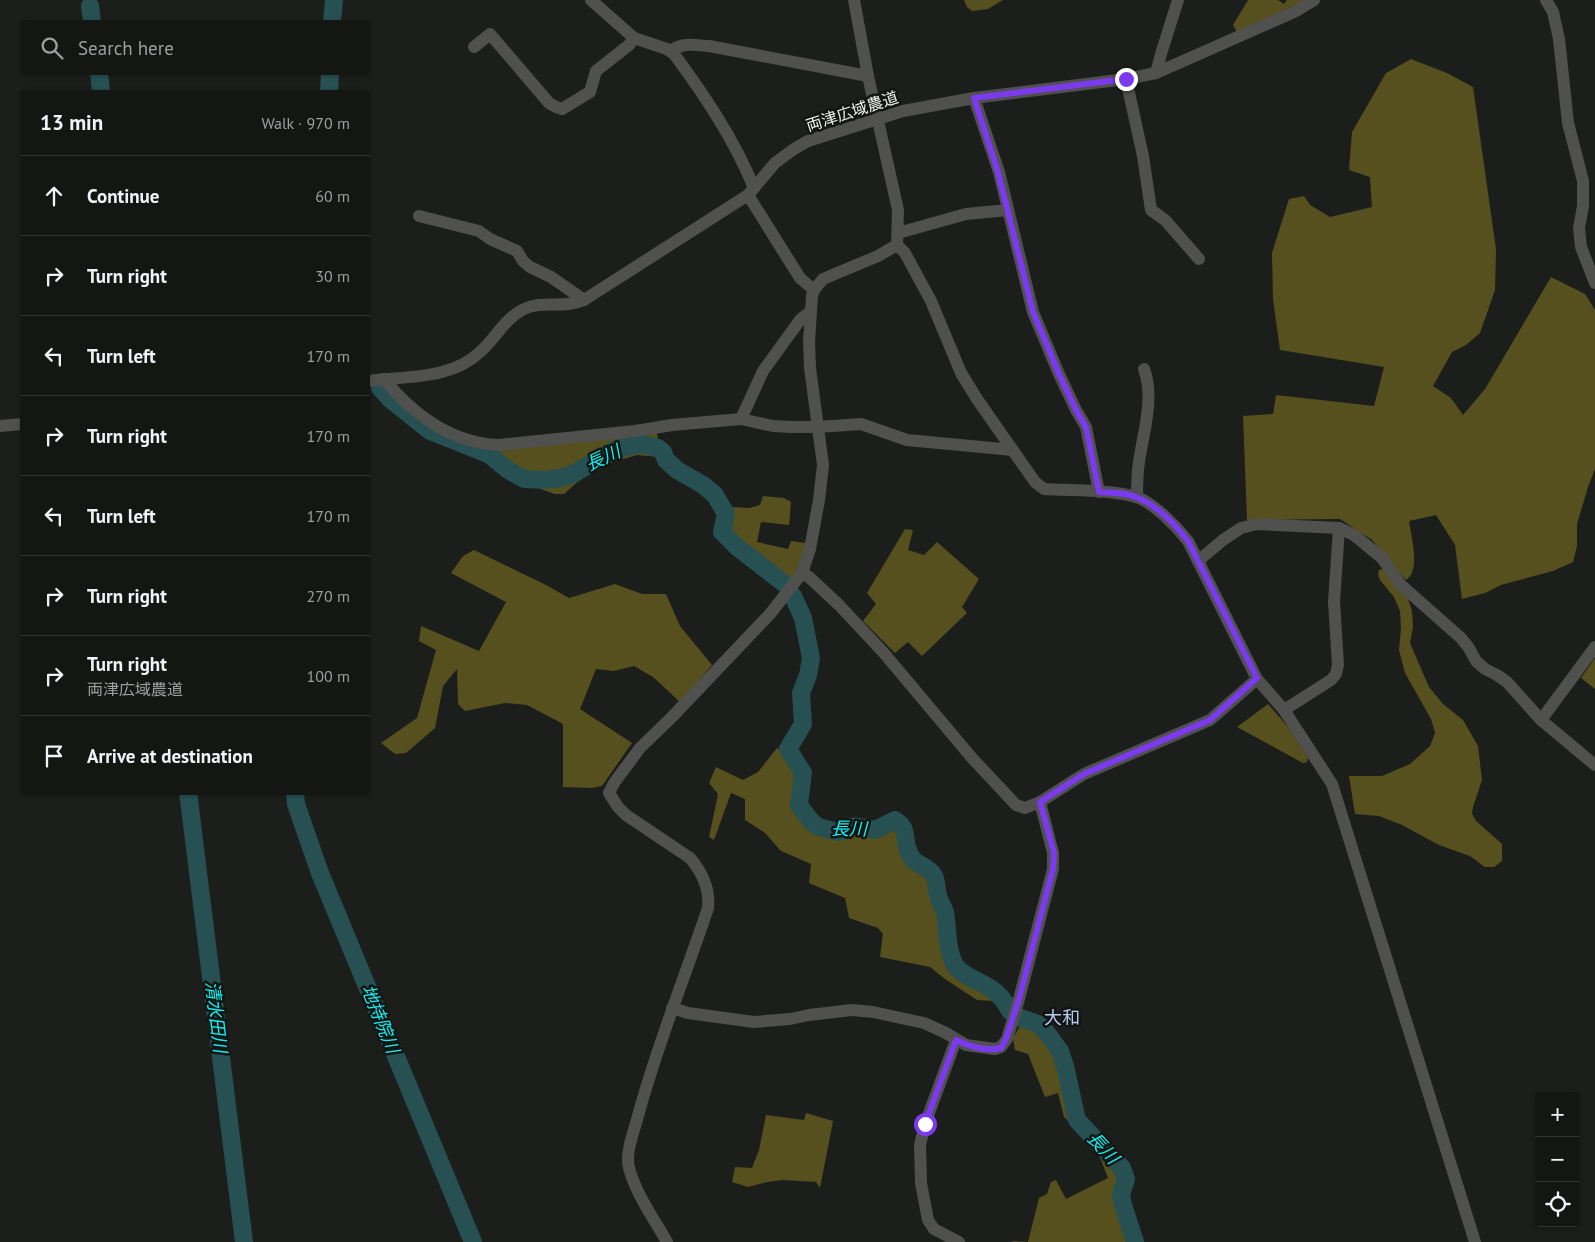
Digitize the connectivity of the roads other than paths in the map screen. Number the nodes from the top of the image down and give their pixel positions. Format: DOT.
graph roads {
  1 [pos="591,0"];
  2 [pos="854,0"];
  3 [pos="1178,0"];
  4 [pos="1314,0"];
  5 [pos="1546,0"];
  6 [pos="634,38"];
  7 [pos="474,47"];
  8 [pos="670,51"];
  9 [pos="1156,73"];
  10 [pos="868,76"];
  11 [pos="1126,79"];
  12 [pos="974,98"];
  13 [pos="878,118"];
  14 [pos="751,191"];
  15 [pos="1589,204"];
  16 [pos="1008,210"];
  17 [pos="419,216"];
  18 [pos="897,239"];
  19 [pos="1199,259"];
  20 [pos="1595,283"];
  21 [pos="814,290"];
  22 [pos="584,300"];
  23 [pos="811,311"];
  24 [pos="1144,369"];
  25 [pos="384,379"];
  26 [pos="370,381"];
  27 [pos="741,419"];
  28 [pos="20,424"];
  29 [pos="0,426"];
  30 [pos="818,427"];
  31 [pos="1013,450"];
  32 [pos="1099,492"];
  33 [pos="1137,497"];
  34 [pos="1340,528"];
  35 [pos="1198,562"];
  36 [pos="802,573"];
  37 [pos="1595,647"];
  38 [pos="1257,678"];
  39 [pos="1284,710"];
  40 [pos="1542,720"];
  41 [pos="1595,765"];
  42 [pos="1040,802"];
  43 [pos="672,1008"];
  44 [pos="956,1040"];
  45 [pos="667,1242"];
  46 [pos="959,1242"];
  47 [pos="1475,1242"];
  1 -- 6 [label="street"];
  2 -- 10 [label="street"];
  3 -- 9 [label="street"];
  4 -- 9 [label="street, 両津広域農道"];
  5 -- 15 [label="street"];
  6 -- 7 [label="street"];
  6 -- 8 [label="street"];
  8 -- 10 [label="street"];
  8 -- 14 [label="street"];
  9 -- 11 [label="street, 両津広域農道"];
  10 -- 13 [label="street"];
  11 -- 12 [label="street, 両津広域農道"];
  11 -- 19 [label="street"];
  12 -- 13 [label="street, 両津広域農道"];
  12 -- 16 [label="street"];
  13 -- 14 [label="street, 両津広域農道"];
  13 -- 18 [label="street"];
  14 -- 21 [label="street"];
  14 -- 22 [label="street, 両津広域農道"];
  15 -- 20 [label="street"];
  16 -- 18 [label="street"];
  16 -- 32 [label="street"];
  17 -- 22 [label="street"];
  18 -- 21 [label="street"];
  18 -- 31 [label="street"];
  21 -- 23 [label="street"];
  22 -- 25 [label="street, 両津広域農道"];
  23 -- 27 [label="street"];
  23 -- 30 [label="street"];
  24 -- 33 [label="street"];
  25 -- 26 [label="street, 両津広域農道"];
  25 -- 27 [label="street"];
  27 -- 30 [label="street"];
  28 -- 29 [label="street"];
  30 -- 31 [label="street"];
  30 -- 36 [label="street"];
  31 -- 32 [label="street"];
  32 -- 33 [label="street"];
  33 -- 35 [label="street"];
  34 -- 35 [label="street"];
  34 -- 39 [label="street"];
  34 -- 40 [label="street"];
  35 -- 38 [label="street"];
  36 -- 42 [label="street"];
  36 -- 43 [label="street"];
  37 -- 40 [label="street"];
  38 -- 39 [label="street"];
  38 -- 42 [label="street"];
  39 -- 47 [label="street"];
  40 -- 41 [label="street"];
  42 -- 44 [label="street"];
  43 -- 44 [label="street"];
  43 -- 45 [label="street"];
  44 -- 46 [label="street"];
}
